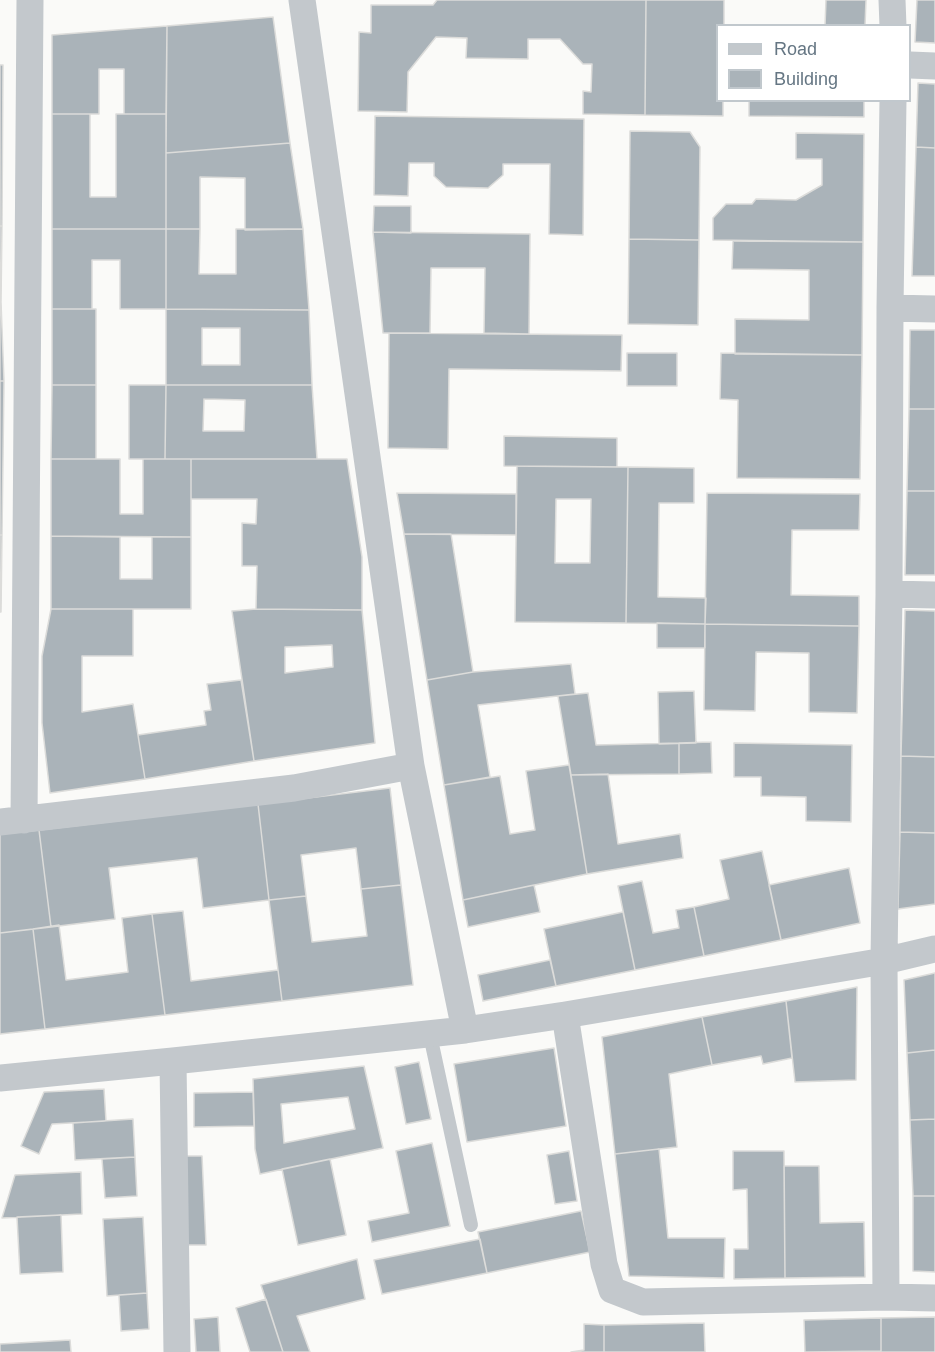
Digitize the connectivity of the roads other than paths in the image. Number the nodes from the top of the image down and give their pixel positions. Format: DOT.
graph roads {
  1 [pos="30,0"];
  2 [pos="302,0"];
  3 [pos="892,0"];
  4 [pos="893,24"];
  5 [pos="911,65"];
  6 [pos="935,66"];
  7 [pos="893,102"];
  8 [pos="890,308"];
  9 [pos="935,309"];
  10 [pos="889,594"];
  11 [pos="935,595"];
  12 [pos="411,766"];
  13 [pos="12,821"];
  14 [pos="935,949"];
  15 [pos="884,962"];
  16 [pos="565,1015"];
  17 [pos="465,1030"];
  18 [pos="430,1035"];
  19 [pos="173,1061"];
  20 [pos="0,1078"];
  21 [pos="471,1226"];
  22 [pos="886,1297"];
  23 [pos="935,1298"];
  24 [pos="177,1352"];
  1 -- 13 [label="street"];
  2 -- 12 [label="street"];
  3 -- 4 [label="street"];
  5 -- 6 [label="street"];
  7 -- 8 [label="street"];
  8 -- 9 [label="street"];
  8 -- 10 [label="street"];
  10 -- 11 [label="street"];
  10 -- 15 [label="street"];
  12 -- 13 [label="street"];
  12 -- 17 [label="street"];
  14 -- 15 [label="street"];
  15 -- 16 [label="street"];
  15 -- 22 [label="street"];
  16 -- 17 [label="street"];
  16 -- 22 [label="street"];
  17 -- 18 [label="street"];
  18 -- 19 [label="street"];
  18 -- 21 [label="lane"];
  19 -- 20 [label="street"];
  19 -- 24 [label="street"];
  22 -- 23 [label="street"];
}
